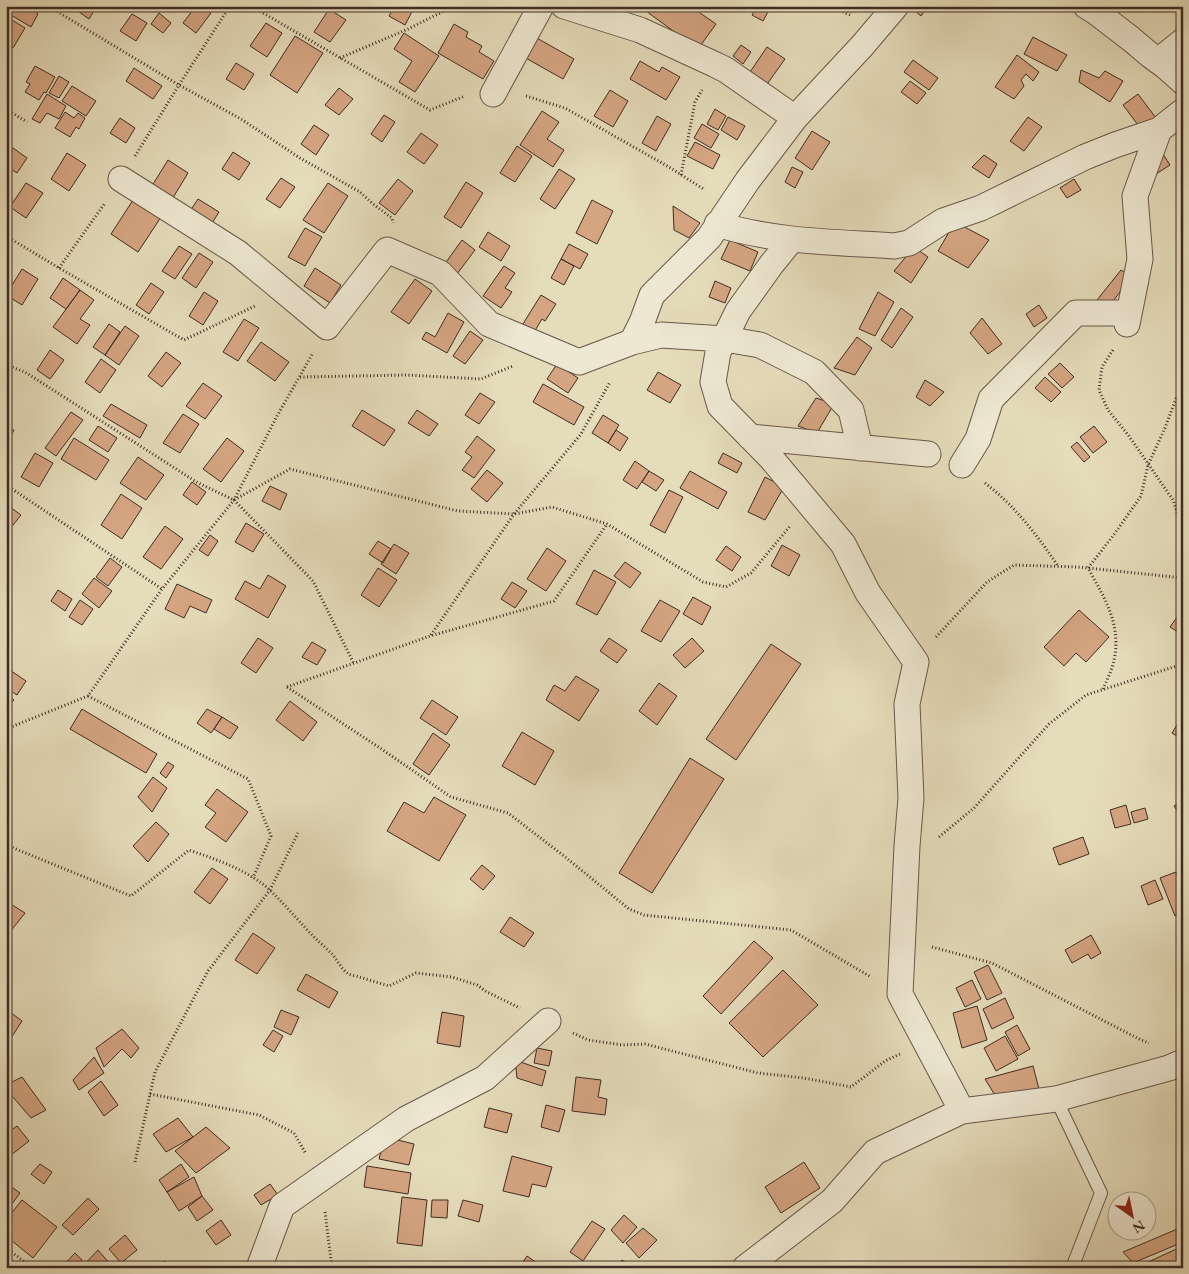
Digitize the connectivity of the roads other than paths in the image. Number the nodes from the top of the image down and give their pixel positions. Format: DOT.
graph roads {
  1 [pos="541,6"];
  2 [pos="564,6"];
  3 [pos="896,6"];
  4 [pos="1086,6"];
  5 [pos="1183,41"];
  6 [pos="1158,61"];
  7 [pos="1183,82"];
  8 [pos="493,94"];
  9 [pos="1183,111"];
  10 [pos="795,118"];
  11 [pos="1159,130"];
  12 [pos="121,179"];
  13 [pos="717,224"];
  14 [pos="792,240"];
  15 [pos="724,338"];
  16 [pos="632,342"];
  17 [pos="750,438"];
  18 [pos="860,448"];
  19 [pos="928,454"];
  20 [pos="962,465"];
  21 [pos="548,1021"];
  22 [pos="1183,1062"];
  23 [pos="1056,1099"];
  24 [pos="962,1111"];
  25 [pos="259,1268"];
  26 [pos="745,1268"];
  27 [pos="1072,1268"];
  1 -- 8 [label="street"];
  2 -- 10 [label="street"];
  3 -- 10 [label="street"];
  4 -- 6 [label="street"];
  5 -- 6 [label="street"];
  6 -- 7 [label="street"];
  9 -- 11 [label="street"];
  10 -- 13 [label="street"];
  11 -- 14 [label="street"];
  11 -- 20 [label="street"];
  12 -- 16 [label="street"];
  13 -- 14 [label="street"];
  13 -- 16 [label="street"];
  14 -- 15 [label="street"];
  15 -- 16 [label="street"];
  15 -- 17 [label="street"];
  15 -- 18 [label="street"];
  17 -- 18 [label="street"];
  17 -- 24 [label="street"];
  18 -- 19 [label="street"];
  21 -- 25 [label="street"];
  22 -- 23 [label="street"];
  23 -- 24 [label="street"];
  23 -- 27 [label="lane"];
  24 -- 26 [label="street"];
}
